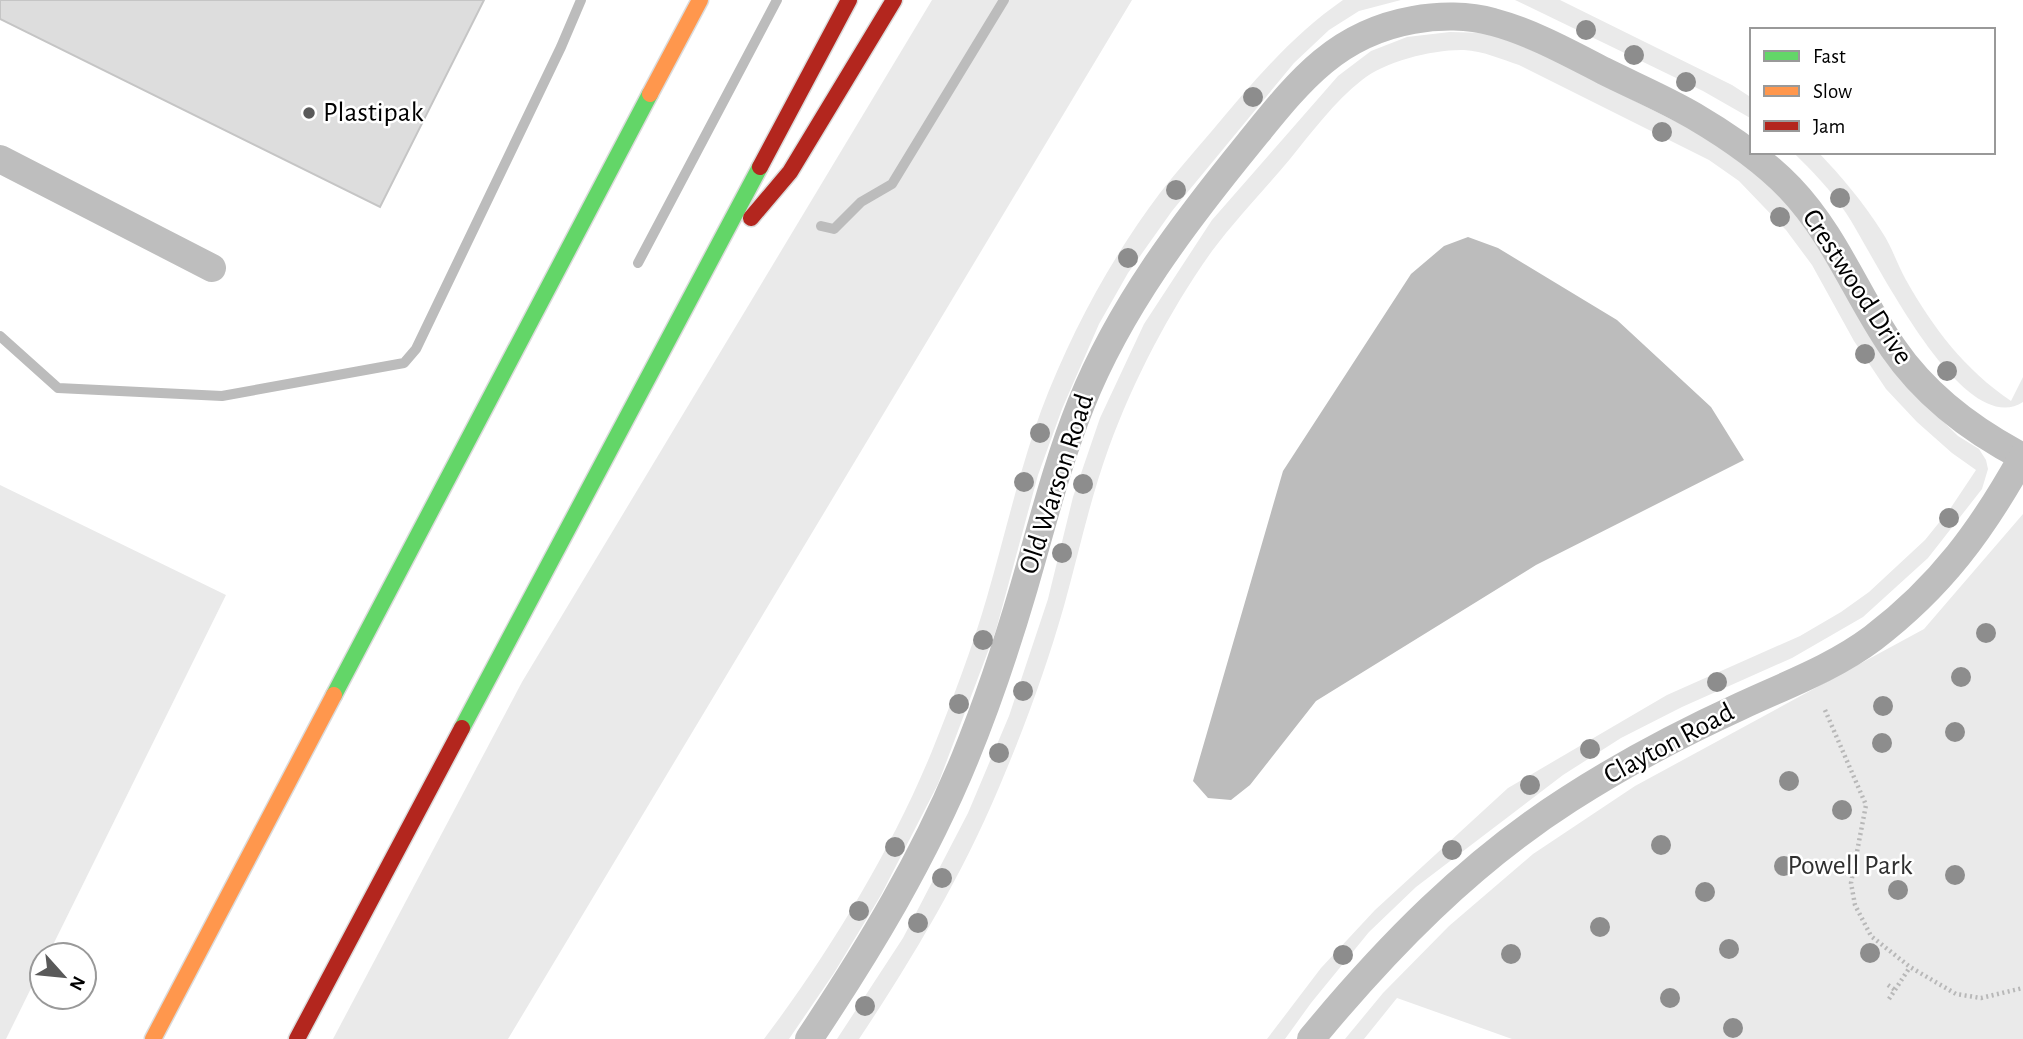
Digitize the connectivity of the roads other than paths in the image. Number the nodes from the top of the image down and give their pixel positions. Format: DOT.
graph roads {
  1 [pos="700,0"];
  2 [pos="849,0"];
  3 [pos="894,0"];
  4 [pos="1419,19"];
  5 [pos="649,62"];
  6 [pos="1750,152"];
  7 [pos="1753,154"];
  8 [pos="0,159"];
  9 [pos="212,268"];
  10 [pos="702,276"];
  11 [pos="505,373"];
  12 [pos="2023,457"];
  13 [pos="153,1039"];
  14 [pos="297,1039"];
  15 [pos="809,1039"];
  16 [pos="1311,1039"];
  1 -- 11 [label="highway"];
  2 -- 10 [label="highway"];
  3 -- 10 [label="highway"];
  4 -- 6 [label="street, Crestwood Drive"];
  4 -- 15 [label="street, Old Warson Road"];
  5 -- 11 [label="highway"];
  7 -- 12 [label="street, Crestwood Drive"];
  8 -- 9 [label="street"];
  10 -- 14 [label="highway"];
  11 -- 13 [label="highway"];
  12 -- 16 [label="street, Clayton Road"];
}
